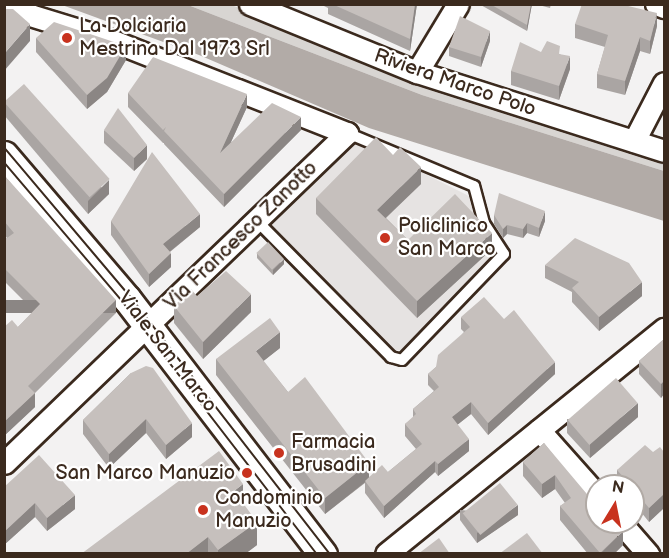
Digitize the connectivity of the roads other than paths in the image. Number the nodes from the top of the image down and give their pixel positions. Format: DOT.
graph roads {
  1 [pos="250,4"];
  2 [pos="458,4"];
  3 [pos="656,4"];
  4 [pos="664,7"];
  5 [pos="4,13"];
  6 [pos="417,72"];
  7 [pos="664,83"];
  8 [pos="347,133"];
  9 [pos="634,141"];
  10 [pos="664,151"];
  11 [pos="4,154"];
  12 [pos="258,222"];
  13 [pos="149,328"];
  14 [pos="664,329"];
  15 [pos="539,430"];
  16 [pos="4,463"];
  17 [pos="585,482"];
  18 [pos="631,534"];
  19 [pos="323,554"];
  20 [pos="386,554"];
  21 [pos="648,554"];
  1 -- 6 [label="street, Riviera Marco Polo"];
  2 -- 6 [label="street"];
  3 -- 4 [label="street"];
  5 -- 8 [label="street"];
  6 -- 9 [label="street, Riviera Marco Polo"];
  7 -- 9 [label="street"];
  8 -- 12 [label="street, Via Francesco Zanotto"];
  8 -- 12 [label="lane"];
  9 -- 10 [label="street, Riviera Marco Polo"];
  11 -- 13 [label="street, Viale San Marco"];
  12 -- 13 [label="street, Via Francesco Zanotto"];
  13 -- 16 [label="street, Via Francesco Zanotto"];
  13 -- 19 [label="street, Viale San Marco"];
  14 -- 15 [label="street"];
  15 -- 17 [label="street"];
  15 -- 20 [label="street"];
  18 -- 21 [label="street"];
}
